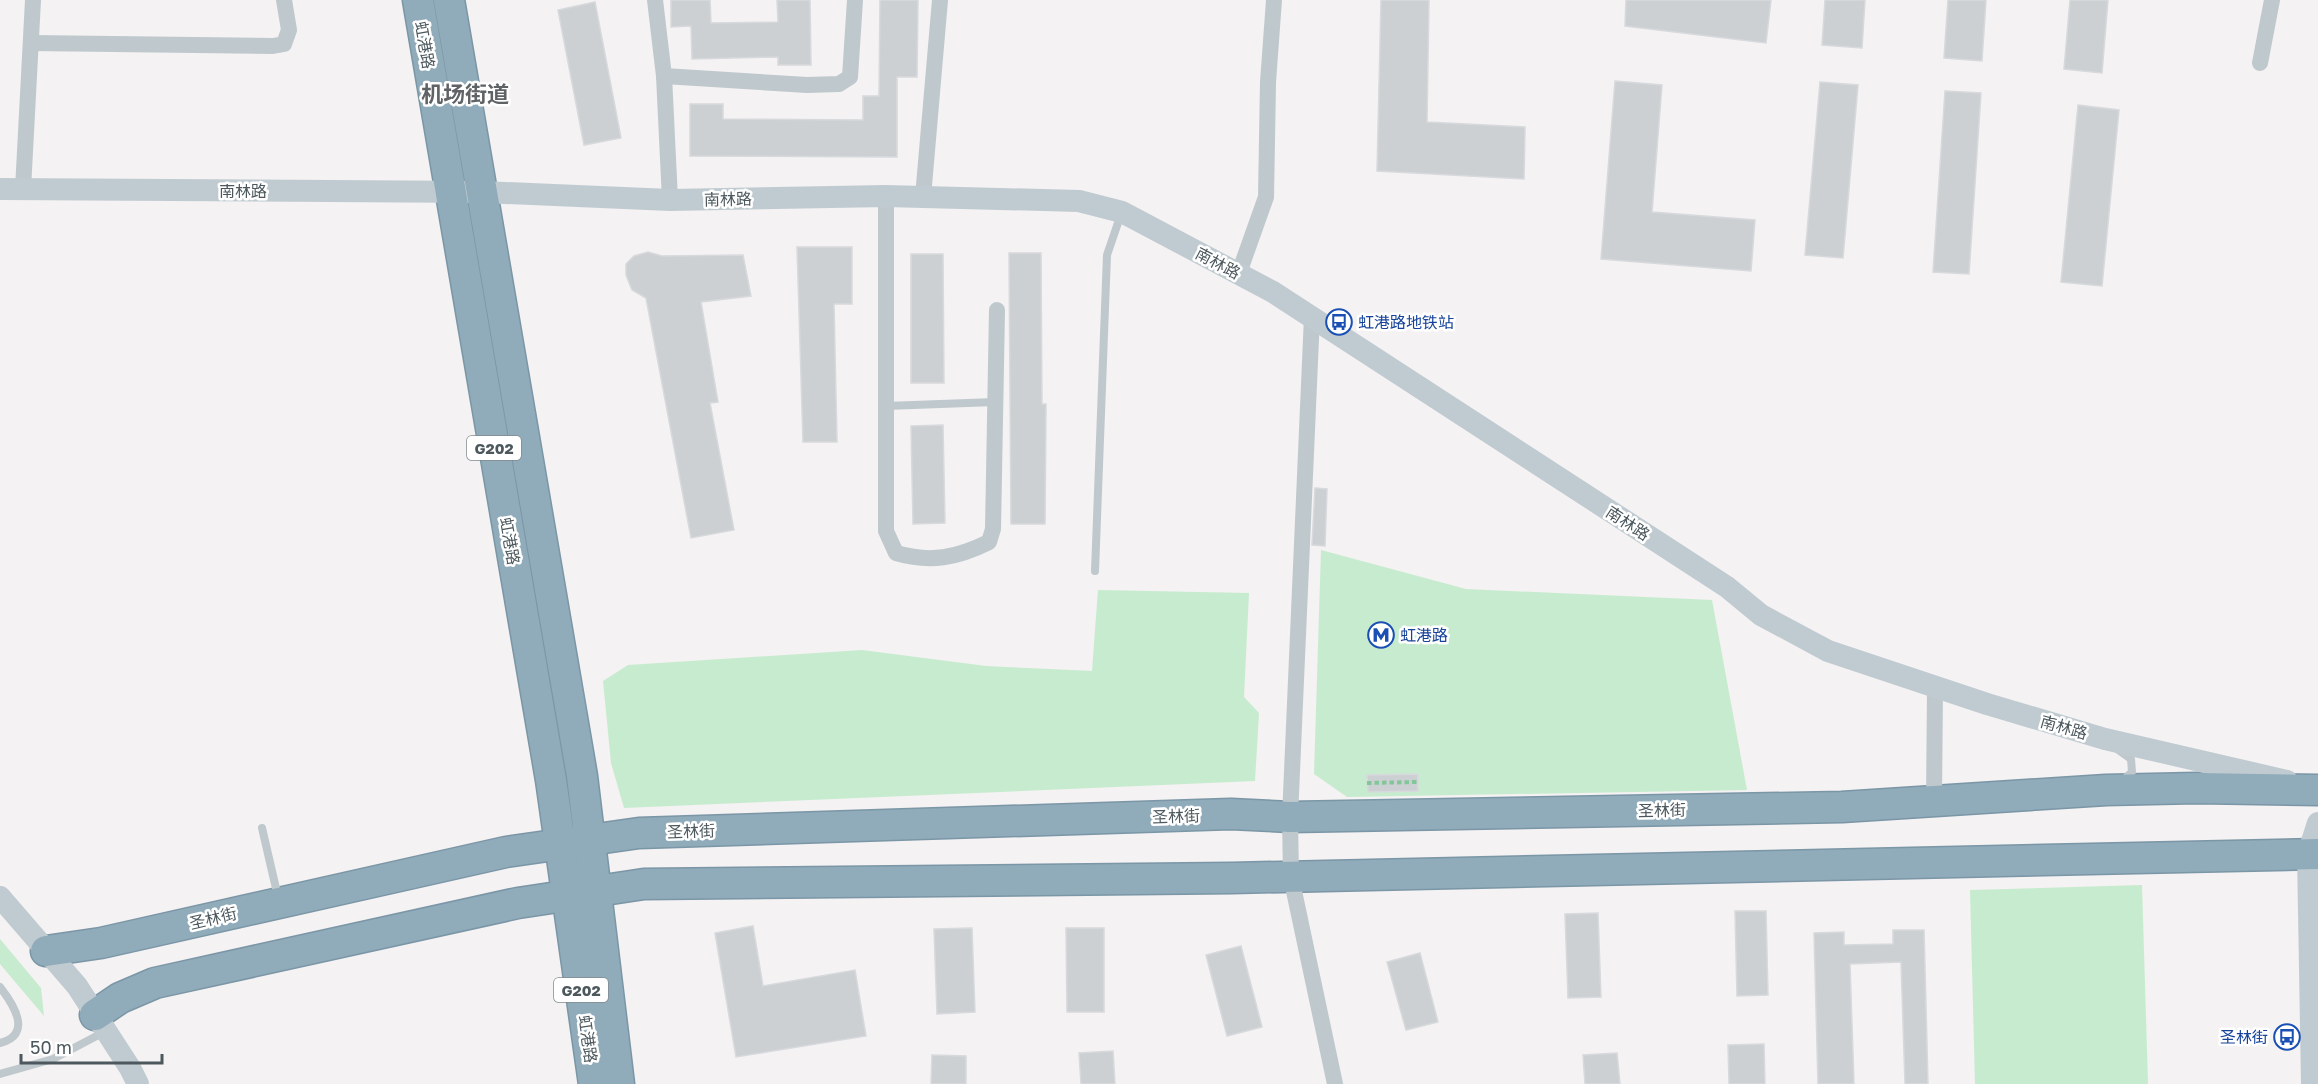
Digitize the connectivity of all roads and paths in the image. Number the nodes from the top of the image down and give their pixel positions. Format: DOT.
graph roads {
  1 [pos="33,0"];
  2 [pos="284,0"];
  3 [pos="418,0"];
  4 [pos="449,0"];
  5 [pos="655,0"];
  6 [pos="855,0"];
  7 [pos="940,0"];
  8 [pos="1274,0"];
  9 [pos="2272,0"];
  10 [pos="31,44"];
  11 [pos="2260,63"];
  12 [pos="664,76"];
  13 [pos="0,189"];
  14 [pos="22,189"];
  15 [pos="450,192"];
  16 [pos="482,192"];
  17 [pos="886,196"];
  18 [pos="923,197"];
  19 [pos="670,200"];
  20 [pos="1122,212"];
  21 [pos="1239,273"];
  22 [pos="997,310"];
  23 [pos="1312,316"];
  24 [pos="995,402"];
  25 [pos="886,406"];
  26 [pos="1095,571"];
  27 [pos="1935,687"];
  28 [pos="2105,739"];
  29 [pos="1367,783"];
  30 [pos="1418,783"];
  31 [pos="2318,789"];
  32 [pos="2106,790"];
  33 [pos="1934,802"];
  34 [pos="1290,817"];
  35 [pos="2318,823"];
  36 [pos="262,828"];
  37 [pos="590,840"];
  38 [pos="560,844"];
  39 [pos="2313,854"];
  40 [pos="1290,877"];
  41 [pos="582,894"];
  42 [pos="0,897"];
  43 [pos="279,903"];
  44 [pos="46,951"];
  45 [pos="0,987"];
  46 [pos="101,1023"];
  47 [pos="0,1043"];
  48 [pos="0,1074"];
  49 [pos="138,1084"];
  50 [pos="594,1084"];
  51 [pos="619,1084"];
  52 [pos="1335,1084"];
  53 [pos="2312,1084"];
  1 -- 10 [label="street"];
  2 -- 10 [label="street"];
  3 -- 15 [label="highway, 虹港路 / G202"];
  4 -- 16 [label="highway, 虹港路 / G202"];
  5 -- 12 [label="street"];
  6 -- 12 [label="street"];
  7 -- 18 [label="street"];
  8 -- 21 [label="street"];
  9 -- 11 [label="street"];
  10 -- 14 [label="street"];
  12 -- 19 [label="street"];
  13 -- 14 [label="street, 南林路"];
  14 -- 15 [label="street, 南林路"];
  15 -- 16 [label="street, 南林路"];
  15 -- 38 [label="highway, 虹港路 / G202"];
  16 -- 19 [label="street, 南林路"];
  16 -- 37 [label="highway, 虹港路 / G202"];
  17 -- 18 [label="street, 南林路"];
  17 -- 19 [label="street, 南林路"];
  17 -- 25 [label="street"];
  18 -- 20 [label="street, 南林路"];
  20 -- 21 [label="street, 南林路"];
  20 -- 26 [label="lane"];
  21 -- 23 [label="street, 南林路"];
  22 -- 24 [label="street"];
  23 -- 27 [label="street, 南林路"];
  23 -- 34 [label="street"];
  24 -- 25 [label="lane"];
  24 -- 25 [label="street"];
  27 -- 28 [label="street, 南林路"];
  27 -- 33 [label="street"];
  28 -- 31 [label="street, 南林路"];
  28 -- 32 [label="lane"];
  29 -- 30 [label="path"];
  31 -- 32 [label="highway, 圣林街"];
  32 -- 33 [label="highway, 圣林街"];
  33 -- 34 [label="highway, 圣林街"];
  34 -- 37 [label="highway, 圣林街"];
  34 -- 40 [label="street"];
  35 -- 39 [label="street"];
  36 -- 43 [label="lane"];
  37 -- 38 [label="highway, 圣林街"];
  37 -- 41 [label="highway, 虹港路 / G202"];
  38 -- 41 [label="highway, 虹港路 / G202"];
  38 -- 43 [label="highway, 圣林街"];
  39 -- 40 [label="highway"];
  39 -- 53 [label="street"];
  40 -- 41 [label="highway"];
  40 -- 52 [label="street"];
  41 -- 46 [label="highway"];
  41 -- 50 [label="highway, 虹港路 / G202"];
  41 -- 51 [label="highway, 虹港路 / G202"];
  42 -- 44 [label="street"];
  43 -- 44 [label="highway, 圣林街"];
  44 -- 46 [label="street"];
  45 -- 47 [label="lane"];
  46 -- 48 [label="lane"];
  46 -- 49 [label="street"];
}
